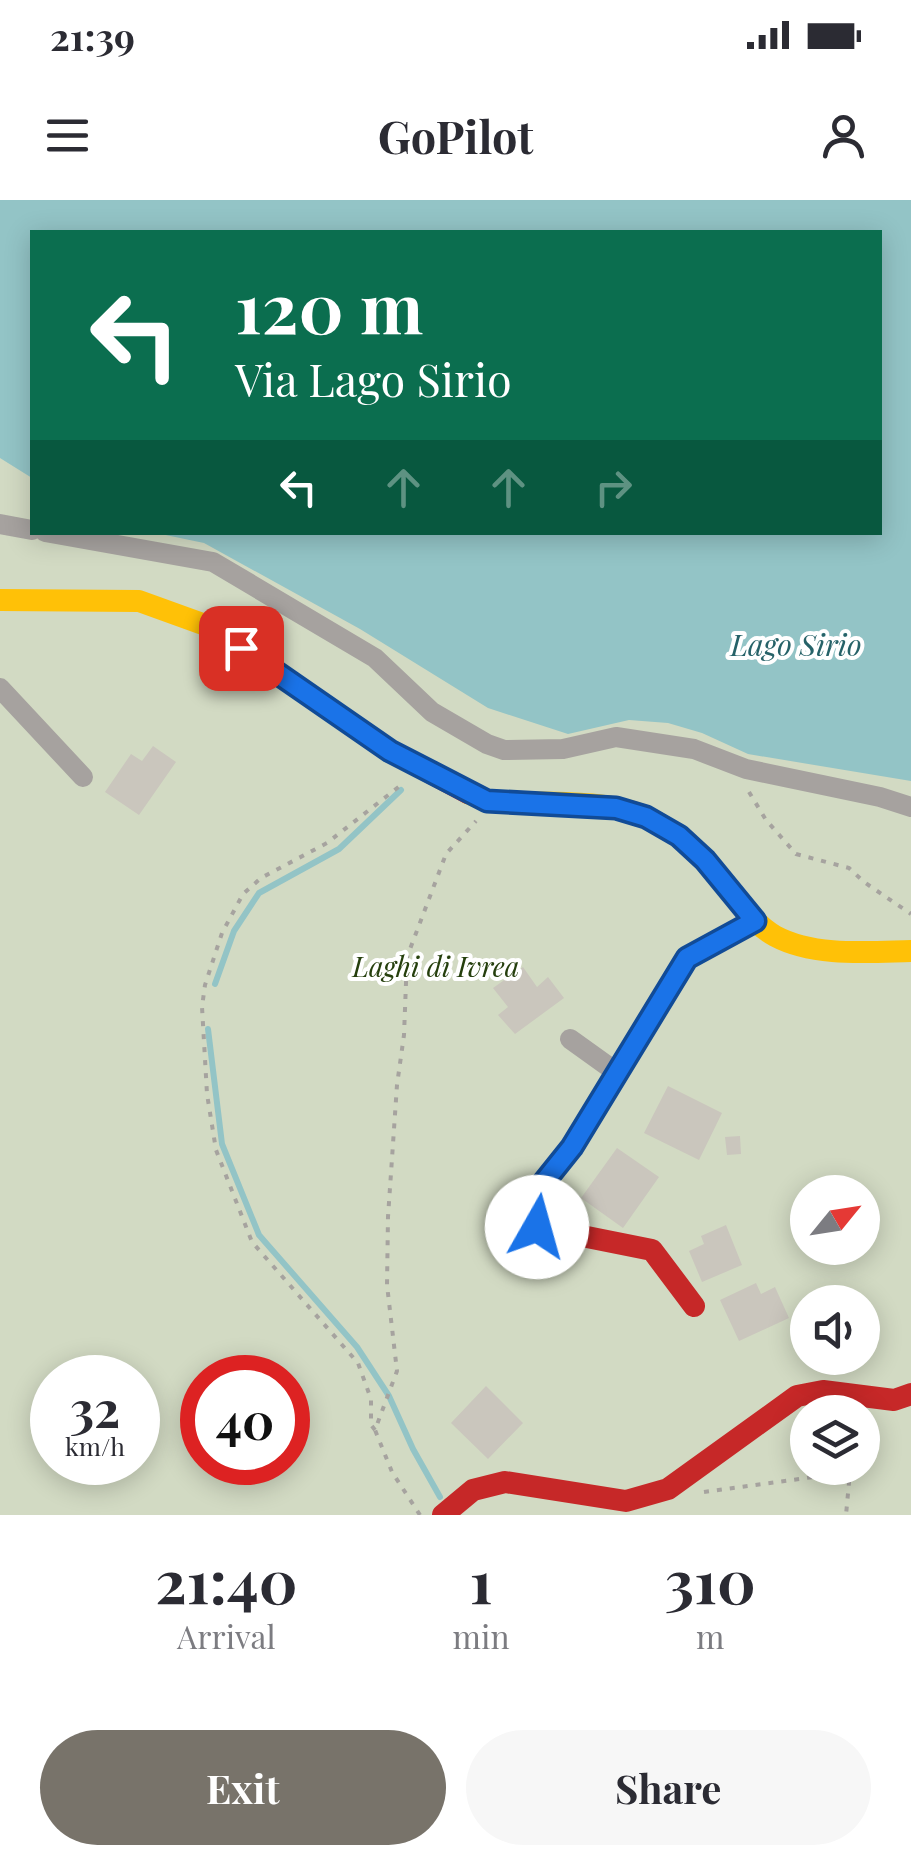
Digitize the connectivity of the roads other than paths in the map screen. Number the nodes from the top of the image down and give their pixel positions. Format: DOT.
graph roads {
  1 [pos="0,524"];
  2 [pos="30,530"];
  3 [pos="62,535"];
  4 [pos="0,600"];
  5 [pos="0,688"];
  6 [pos="82,777"];
  7 [pos="911,807"];
  8 [pos="755,921"];
  9 [pos="911,951"];
  10 [pos="570,1039"];
  11 [pos="616,1072"];
  12 [pos="694,1306"];
  13 [pos="911,1394"];
  14 [pos="443,1515"];
  1 -- 2 [label="street"];
  3 -- 7 [label="street"];
  4 -- 8 [label="main road, bridge"];
  5 -- 6 [label="street"];
  8 -- 9 [label="main road"];
  8 -- 11 [label="main road"];
  10 -- 11 [label="street"];
  11 -- 12 [label="main road"];
  13 -- 14 [label="main road"];
}
